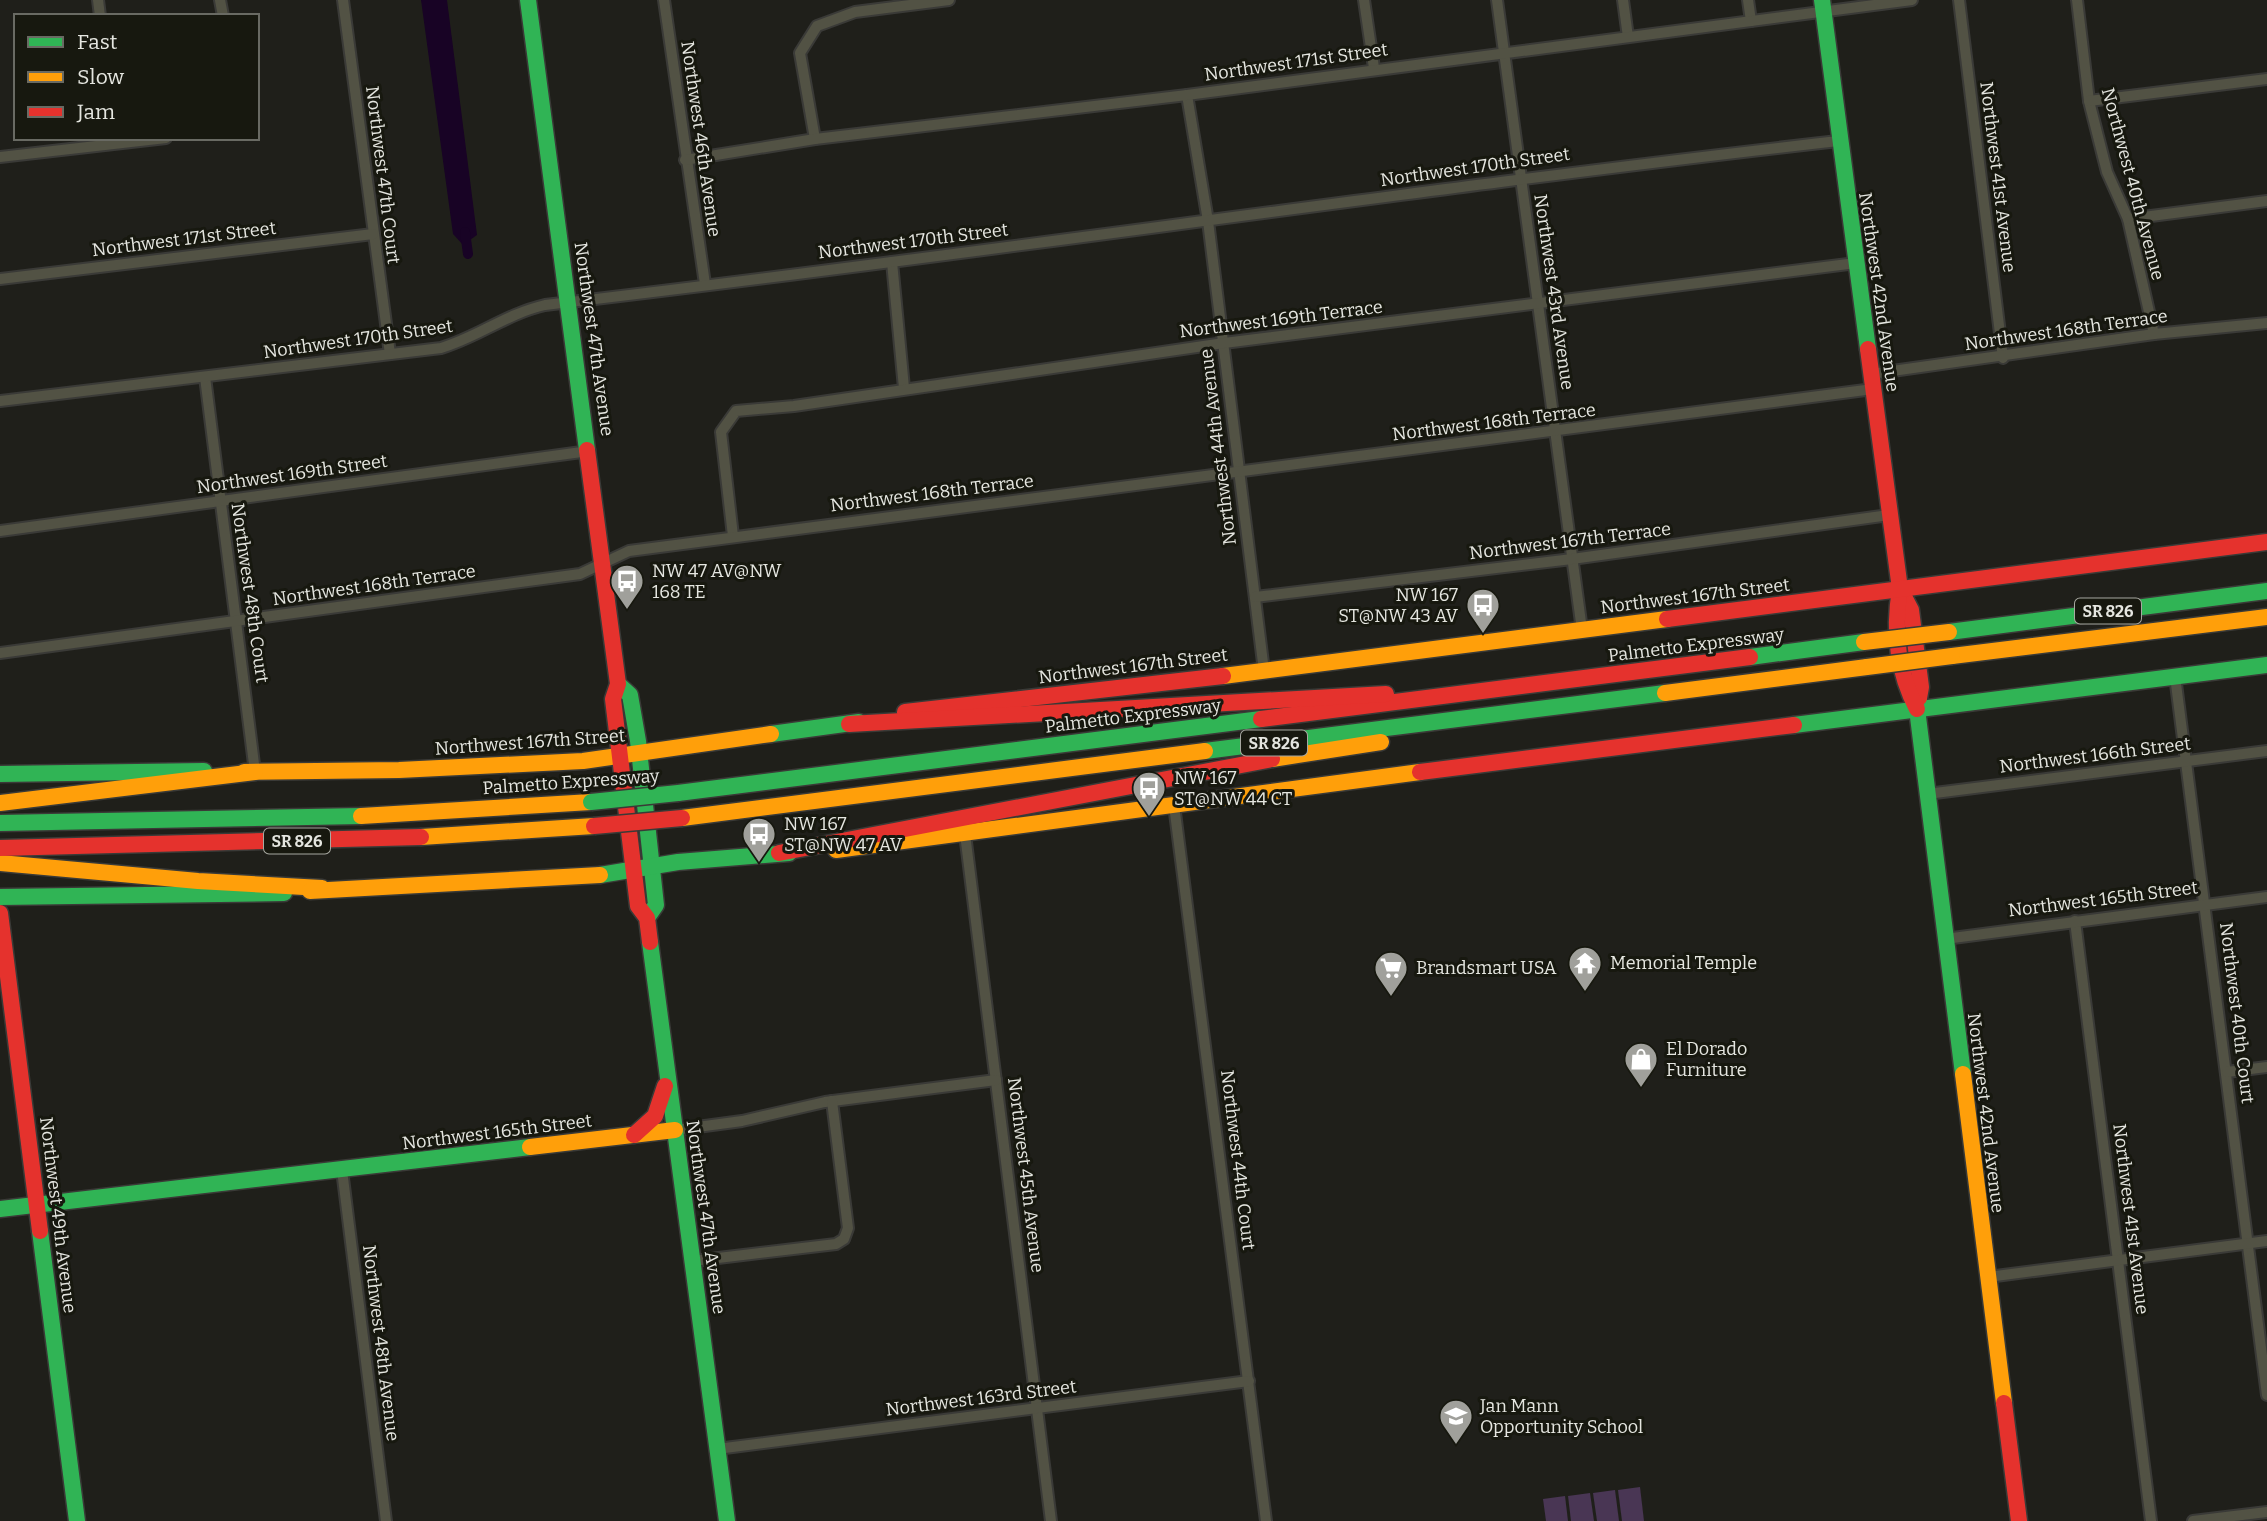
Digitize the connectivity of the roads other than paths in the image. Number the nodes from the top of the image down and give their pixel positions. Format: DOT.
graph roads {
  1 [pos="343,0"];
  2 [pos="528,0"];
  3 [pos="664,0"];
  4 [pos="949,0"];
  5 [pos="1364,0"];
  6 [pos="1497,0"];
  7 [pos="1623,0"];
  8 [pos="1748,0"];
  9 [pos="1912,0"];
  10 [pos="1959,0"];
  11 [pos="2077,0"];
  12 [pos="1823,6"];
  13 [pos="1751,21"];
  14 [pos="1628,37"];
  15 [pos="1503,53"];
  16 [pos="1374,68"];
  17 [pos="2267,79"];
  18 [pos="1187,95"];
  19 [pos="2090,102"];
  20 [pos="815,139"];
  21 [pos="118,141"];
  22 [pos="1838,141"];
  23 [pos="0,157"];
  24 [pos="685,160"];
  25 [pos="1521,177"];
  26 [pos="2267,201"];
  27 [pos="2129,219"];
  28 [pos="1208,221"];
  29 [pos="373,234"];
  30 [pos="892,262"];
  31 [pos="1856,263"];
  32 [pos="0,279"];
  33 [pos="705,284"];
  34 [pos="570,302"];
  35 [pos="1538,304"];
  36 [pos="2267,323"];
  37 [pos="2154,334"];
  38 [pos="1224,343"];
  39 [pos="390,354"];
  40 [pos="2003,358"];
  41 [pos="205,377"];
  42 [pos="1872,382"];
  43 [pos="904,388"];
  44 [pos="0,401"];
  45 [pos="1555,433"];
  46 [pos="589,451"];
  47 [pos="1239,471"];
  48 [pos="220,501"];
  49 [pos="1889,515"];
  50 [pos="0,531"];
  51 [pos="733,536"];
  52 [pos="2267,542"];
  53 [pos="1572,559"];
  54 [pos="603,562"];
  55 [pos="1900,589"];
  56 [pos="2267,591"];
  57 [pos="1255,597"];
  58 [pos="2267,617"];
  59 [pos="236,622"];
  60 [pos="1582,630"];
  61 [pos="0,653"];
  62 [pos="2267,665"];
  63 [pos="1264,671"];
  64 [pos="2175,676"];
  65 [pos="618,684"];
  66 [pos="1447,696"];
  67 [pos="1917,709"];
  68 [pos="1472,718"];
  69 [pos="849,724"];
  70 [pos="2267,751"];
  71 [pos="640,754"];
  72 [pos="620,758"];
  73 [pos="2186,760"];
  74 [pos="256,772"];
  75 [pos="0,774"];
  76 [pos="1927,794"];
  77 [pos="0,803"];
  78 [pos="1174,805"];
  79 [pos="0,822"];
  80 [pos="965,834"];
  81 [pos="0,848"];
  82 [pos="779,853"];
  83 [pos="0,863"];
  84 [pos="653,867"];
  85 [pos="632,870"];
  86 [pos="322,888"];
  87 [pos="0,897"];
  88 [pos="2267,897"];
  89 [pos="2206,905"];
  90 [pos="0,913"];
  91 [pos="647,918"];
  92 [pos="2075,922"];
  93 [pos="1945,939"];
  94 [pos="2267,1067"];
  95 [pos="2227,1072"];
  96 [pos="668,1074"];
  97 [pos="996,1080"];
  98 [pos="832,1101"];
  99 [pos="675,1130"];
  100 [pos="634,1135"];
  101 [pos="342,1170"];
  102 [pos="37,1205"];
  103 [pos="0,1209"];
  104 [pos="2267,1241"];
  105 [pos="2248,1243"];
  106 [pos="2119,1260"];
  107 [pos="693,1261"];
  108 [pos="1988,1277"];
  109 [pos="1249,1381"];
  110 [pos="2267,1395"];
  111 [pos="1037,1408"];
  112 [pos="717,1449"];
  113 [pos="2267,1512"];
  114 [pos="77,1521"];
  115 [pos="386,1521"];
  116 [pos="727,1521"];
  117 [pos="1051,1521"];
  118 [pos="1266,1521"];
  119 [pos="2019,1521"];
  120 [pos="2151,1521"];
  121 [pos="2193,1521"];
  1 -- 29 [label="street, Northwest 47th Court"];
  2 -- 34 [label="main road, Northwest 47th Avenue"];
  3 -- 24 [label="street, Northwest 46th Avenue"];
  4 -- 20 [label="street"];
  5 -- 16 [label="street"];
  6 -- 15 [label="street, Northwest 43rd Avenue"];
  7 -- 14 [label="street"];
  8 -- 13 [label="street"];
  9 -- 12 [label="street, Northwest 171st Street"];
  10 -- 40 [label="street, Northwest 41st Avenue"];
  11 -- 19 [label="street, Northwest 40th Avenue"];
  12 -- 13 [label="street, Northwest 171st Street"];
  12 -- 22 [label="main road, Northwest 42nd Avenue"];
  13 -- 14 [label="street, Northwest 171st Street"];
  14 -- 15 [label="street, Northwest 171st Street"];
  15 -- 16 [label="street, Northwest 171st Street"];
  15 -- 25 [label="street, Northwest 43rd Avenue"];
  16 -- 18 [label="street, Northwest 171st Street"];
  17 -- 19 [label="street"];
  18 -- 20 [label="street, Northwest 171st Street"];
  18 -- 28 [label="street, Northwest 44th Avenue"];
  19 -- 27 [label="street, Northwest 40th Avenue"];
  20 -- 24 [label="street, Northwest 171st Street"];
  21 -- 23 [label="street"];
  22 -- 25 [label="street, Northwest 170th Street"];
  22 -- 31 [label="main road, Northwest 42nd Avenue"];
  24 -- 33 [label="street, Northwest 46th Avenue"];
  25 -- 28 [label="street, Northwest 170th Street"];
  25 -- 35 [label="street, Northwest 43rd Avenue"];
  26 -- 27 [label="street"];
  27 -- 37 [label="street, Northwest 40th Avenue"];
  28 -- 30 [label="street, Northwest 170th Street"];
  28 -- 38 [label="street, Northwest 44th Avenue"];
  29 -- 32 [label="street, Northwest 171st Street"];
  29 -- 39 [label="street, Northwest 47th Court"];
  30 -- 33 [label="street, Northwest 170th Street"];
  30 -- 43 [label="street"];
  31 -- 35 [label="street, Northwest 169th Terrace"];
  31 -- 42 [label="main road, Northwest 42nd Avenue"];
  33 -- 34 [label="street, Northwest 170th Street"];
  34 -- 39 [label="street, Northwest 170th Street"];
  34 -- 46 [label="main road, Northwest 47th Avenue"];
  35 -- 38 [label="street, Northwest 169th Terrace"];
  35 -- 45 [label="street, Northwest 43rd Avenue"];
  36 -- 37 [label="street, Northwest 168th Terrace"];
  37 -- 40 [label="street, Northwest 168th Terrace"];
  38 -- 43 [label="street, Northwest 169th Terrace"];
  38 -- 47 [label="street, Northwest 44th Avenue"];
  39 -- 41 [label="street, Northwest 170th Street"];
  40 -- 42 [label="street, Northwest 168th Terrace"];
  41 -- 44 [label="street, Northwest 170th Street"];
  41 -- 48 [label="street, Northwest 48th Court"];
  42 -- 45 [label="street, Northwest 168th Terrace"];
  42 -- 49 [label="main road, Northwest 42nd Avenue"];
  43 -- 51 [label="street, Northwest 169th Terrace"];
  45 -- 47 [label="street, Northwest 168th Terrace"];
  45 -- 53 [label="street, Northwest 43rd Avenue"];
  46 -- 48 [label="street, Northwest 169th Street"];
  46 -- 54 [label="main road, Northwest 47th Avenue"];
  47 -- 51 [label="street, Northwest 168th Terrace"];
  47 -- 57 [label="street, Northwest 44th Avenue"];
  48 -- 50 [label="street, Northwest 169th Street"];
  48 -- 59 [label="street, Northwest 48th Court"];
  49 -- 53 [label="street, Northwest 167th Terrace"];
  49 -- 55 [label="main road, Northwest 42nd Avenue"];
  51 -- 54 [label="street, Northwest 168th Terrace"];
  52 -- 55 [label="main road, Northwest 167th Street"];
  53 -- 57 [label="street, Northwest 167th Terrace"];
  53 -- 60 [label="street, Northwest 43rd Avenue"];
  54 -- 59 [label="street, Northwest 168th Terrace"];
  54 -- 65 [label="main road, Northwest 47th Avenue"];
  55 -- 60 [label="main road, Northwest 167th Street"];
  55 -- 67 [label="main road, Northwest 42nd Avenue"];
  56 -- 66 [label="main road, Palmetto Expressway / SR 826, bridge"];
  57 -- 63 [label="street, Northwest 44th Avenue"];
  58 -- 68 [label="main road, SR 826, bridge"];
  59 -- 61 [label="street, Northwest 168th Terrace"];
  59 -- 74 [label="street, Northwest 48th Court"];
  60 -- 63 [label="main road, Northwest 167th Street"];
  62 -- 64 [label="main road"];
  63 -- 69 [label="main road, Northwest 167th Street"];
  64 -- 67 [label="main road"];
  64 -- 73 [label="street, Northwest 40th Court"];
  65 -- 71 [label="main road, Northwest 47th Avenue"];
  65 -- 72 [label="main road, Northwest 47th Avenue"];
  66 -- 69 [label="main road"];
  66 -- 79 [label="main road, Palmetto Expressway / SR 826, bridge"];
  67 -- 76 [label="main road, Northwest 42nd Avenue"];
  67 -- 78 [label="main road"];
  68 -- 81 [label="main road, SR 826, bridge"];
  68 -- 82 [label="main road"];
  69 -- 71 [label="main road, Northwest 167th Street"];
  70 -- 73 [label="street, Northwest 166th Street"];
  71 -- 72 [label="main road, Northwest 167th Street"];
  71 -- 84 [label="main road, Northwest 47th Avenue"];
  72 -- 74 [label="main road, Northwest 167th Street"];
  72 -- 85 [label="main road, Northwest 47th Avenue"];
  73 -- 76 [label="street, Northwest 166th Street"];
  73 -- 89 [label="street, Northwest 40th Court"];
  74 -- 75 [label="main road, Northwest 167th Street"];
  74 -- 77 [label="main road"];
  76 -- 93 [label="main road, Northwest 42nd Avenue"];
  78 -- 80 [label="main road"];
  78 -- 109 [label="street, Northwest 44th Court"];
  80 -- 82 [label="main road"];
  80 -- 97 [label="street, Northwest 45th Avenue"];
  82 -- 84 [label="main road"];
  83 -- 86 [label="main road"];
  84 -- 85 [label="main road"];
  84 -- 91 [label="main road, Northwest 47th Avenue"];
  85 -- 86 [label="main road"];
  85 -- 91 [label="main road, Northwest 47th Avenue"];
  86 -- 87 [label="main road"];
  88 -- 89 [label="street, Northwest 165th Street"];
  89 -- 92 [label="street, Northwest 165th Street"];
  89 -- 95 [label="street, Northwest 40th Court"];
  90 -- 102 [label="main road, Northwest 49th Avenue"];
  91 -- 96 [label="main road, Northwest 47th Avenue"];
  92 -- 93 [label="street, Northwest 165th Street"];
  92 -- 106 [label="street, Northwest 41st Avenue"];
  93 -- 108 [label="main road, Northwest 42nd Avenue"];
  94 -- 95 [label="street"];
  95 -- 105 [label="street, Northwest 40th Court"];
  96 -- 99 [label="main road, Northwest 47th Avenue"];
  96 -- 100 [label="main road"];
  97 -- 98 [label="street, Northwest 165th Street"];
  97 -- 111 [label="street, Northwest 45th Avenue"];
  98 -- 99 [label="street, Northwest 165th Street"];
  98 -- 107 [label="street"];
  99 -- 100 [label="main road, Northwest 165th Street"];
  99 -- 107 [label="main road, Northwest 47th Avenue"];
  100 -- 101 [label="main road, Northwest 165th Street"];
  101 -- 102 [label="main road, Northwest 165th Street"];
  101 -- 115 [label="street, Northwest 48th Avenue"];
  102 -- 103 [label="main road, Northwest 165th Street"];
  102 -- 114 [label="main road, Northwest 49th Avenue"];
  104 -- 105 [label="street"];
  105 -- 106 [label="street"];
  105 -- 110 [label="street, Northwest 40th Court"];
  106 -- 108 [label="street"];
  106 -- 120 [label="street, Northwest 41st Avenue"];
  107 -- 112 [label="main road, Northwest 47th Avenue"];
  108 -- 119 [label="main road, Northwest 42nd Avenue"];
  109 -- 111 [label="street, Northwest 163rd Street"];
  109 -- 118 [label="street, Northwest 44th Court"];
  111 -- 112 [label="street, Northwest 163rd Street"];
  111 -- 117 [label="street, Northwest 45th Avenue"];
  112 -- 116 [label="main road, Northwest 47th Avenue"];
  113 -- 121 [label="street"];
}
